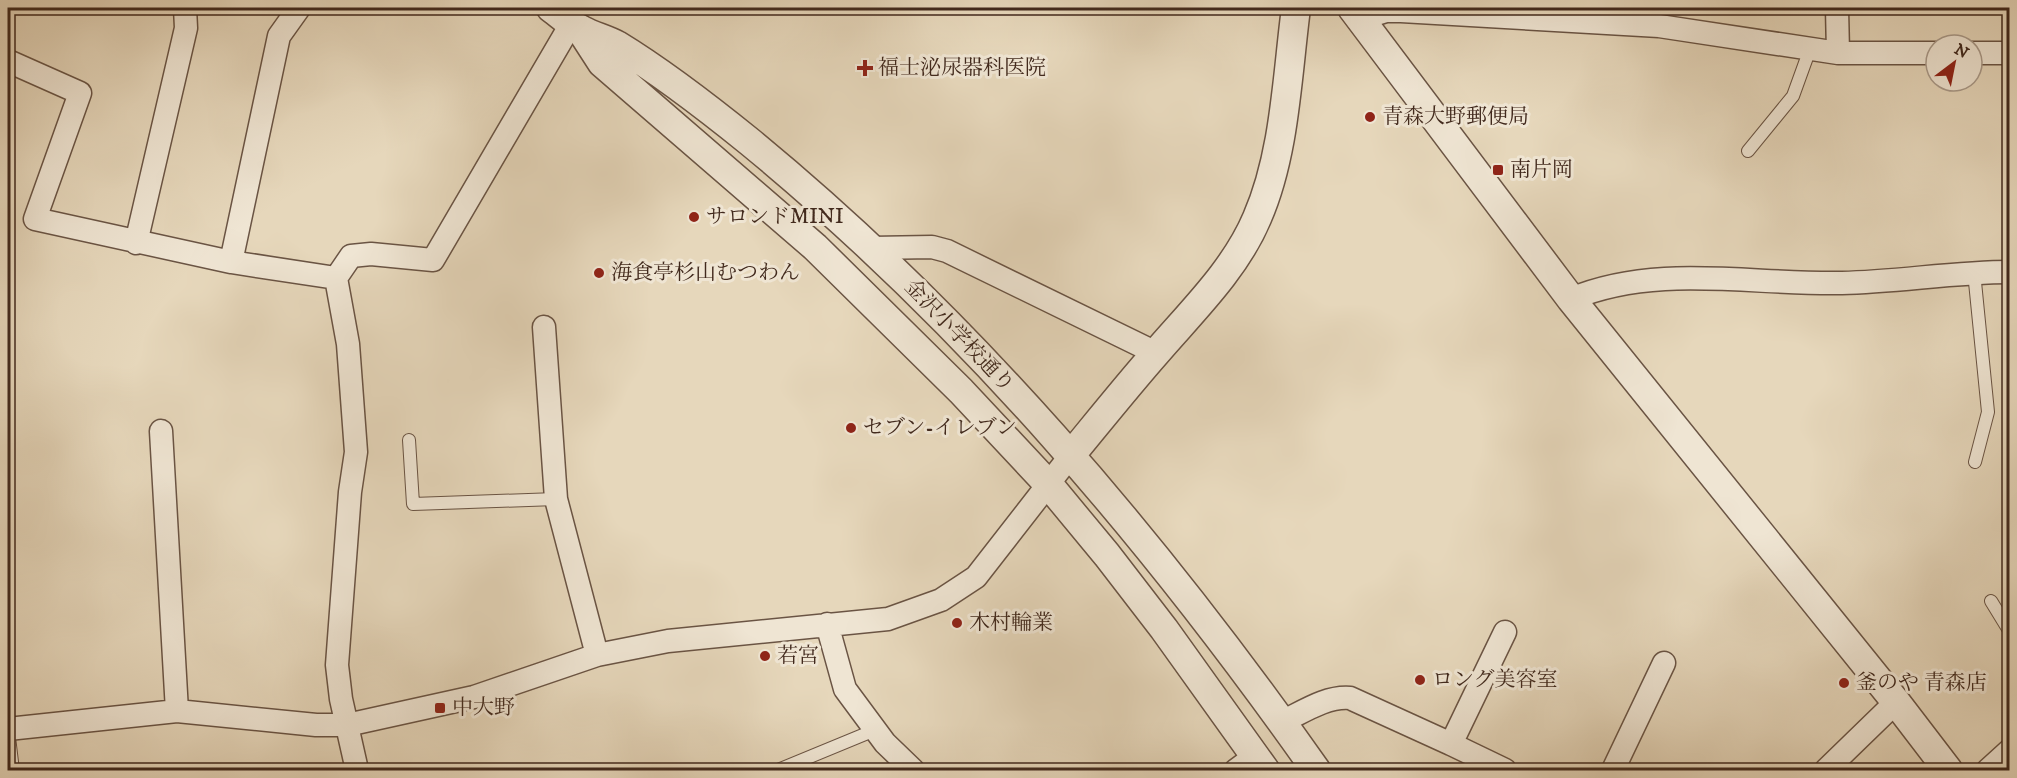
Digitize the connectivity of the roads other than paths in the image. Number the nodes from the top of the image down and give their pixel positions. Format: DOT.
graph roads {
  1 [pos="185,8"];
  2 [pos="299,8"];
  3 [pos="1296,8"];
  4 [pos="1837,8"];
  5 [pos="1356,13"];
  6 [pos="1658,17"];
  7 [pos="567,20"];
  8 [pos="1810,49"];
  9 [pos="1838,53"];
  10 [pos="1924,53"];
  11 [pos="1984,53"];
  12 [pos="2010,54"];
  13 [pos="8,61"];
  14 [pos="1748,151"];
  15 [pos="136,243"];
  16 [pos="872,248"];
  17 [pos="231,262"];
  18 [pos="1974,272"];
  19 [pos="2010,272"];
  20 [pos="336,278"];
  21 [pos="1571,299"];
  22 [pos="544,327"];
  23 [pos="1156,353"];
  24 [pos="161,431"];
  25 [pos="409,440"];
  26 [pos="1071,455"];
  27 [pos="1975,462"];
  28 [pos="1049,485"];
  29 [pos="556,499"];
  30 [pos="1991,601"];
  31 [pos="826,624"];
  32 [pos="1505,632"];
  33 [pos="2010,632"];
  34 [pos="597,655"];
  35 [pos="1664,663"];
  36 [pos="1896,702"];
  37 [pos="177,711"];
  38 [pos="1282,723"];
  39 [pos="347,725"];
  40 [pos="8,729"];
  41 [pos="875,730"];
  42 [pos="1451,744"];
  43 [pos="2010,750"];
  44 [pos="1252,766"];
  45 [pos="13,771"];
  46 [pos="357,771"];
  47 [pos="778,771"];
  48 [pos="914,771"];
  49 [pos="1316,771"];
  50 [pos="1505,771"];
  51 [pos="1613,771"];
  52 [pos="1826,771"];
  53 [pos="1948,771"];
  54 [pos="1988,771"];
  1 -- 15 [label="street"];
  2 -- 17 [label="street"];
  3 -- 23 [label="street"];
  4 -- 9 [label="street"];
  5 -- 6 [label="street"];
  5 -- 21 [label="street"];
  6 -- 8 [label="street"];
  7 -- 16 [label="street, 金沢小学校通り"];
  7 -- 20 [label="street"];
  7 -- 28 [label="street, 金沢小学校通り"];
  8 -- 9 [label="street"];
  8 -- 14 [label="lane"];
  9 -- 10 [label="street"];
  11 -- 12 [label="street"];
  13 -- 15 [label="street"];
  15 -- 17 [label="street"];
  16 -- 23 [label="street"];
  16 -- 26 [label="street, 金沢小学校通り"];
  17 -- 20 [label="street"];
  18 -- 19 [label="street"];
  18 -- 21 [label="street"];
  18 -- 27 [label="lane"];
  20 -- 39 [label="street"];
  21 -- 36 [label="street"];
  22 -- 29 [label="street"];
  23 -- 26 [label="street"];
  24 -- 37 [label="street"];
  25 -- 29 [label="lane"];
  26 -- 28 [label="street"];
  26 -- 38 [label="street, 金沢小学校通り"];
  28 -- 31 [label="street"];
  28 -- 44 [label="street, 金沢小学校通り"];
  29 -- 34 [label="street"];
  30 -- 33 [label="lane"];
  31 -- 34 [label="street"];
  31 -- 41 [label="street"];
  32 -- 42 [label="street"];
  34 -- 39 [label="street"];
  35 -- 51 [label="street"];
  36 -- 52 [label="street"];
  36 -- 53 [label="street"];
  37 -- 39 [label="street"];
  37 -- 40 [label="street"];
  38 -- 42 [label="street"];
  38 -- 49 [label="street, 金沢小学校通り"];
  39 -- 46 [label="street"];
  40 -- 45 [label="lane"];
  41 -- 47 [label="lane"];
  41 -- 48 [label="street"];
  42 -- 50 [label="street"];
  43 -- 54 [label="street"];
}
